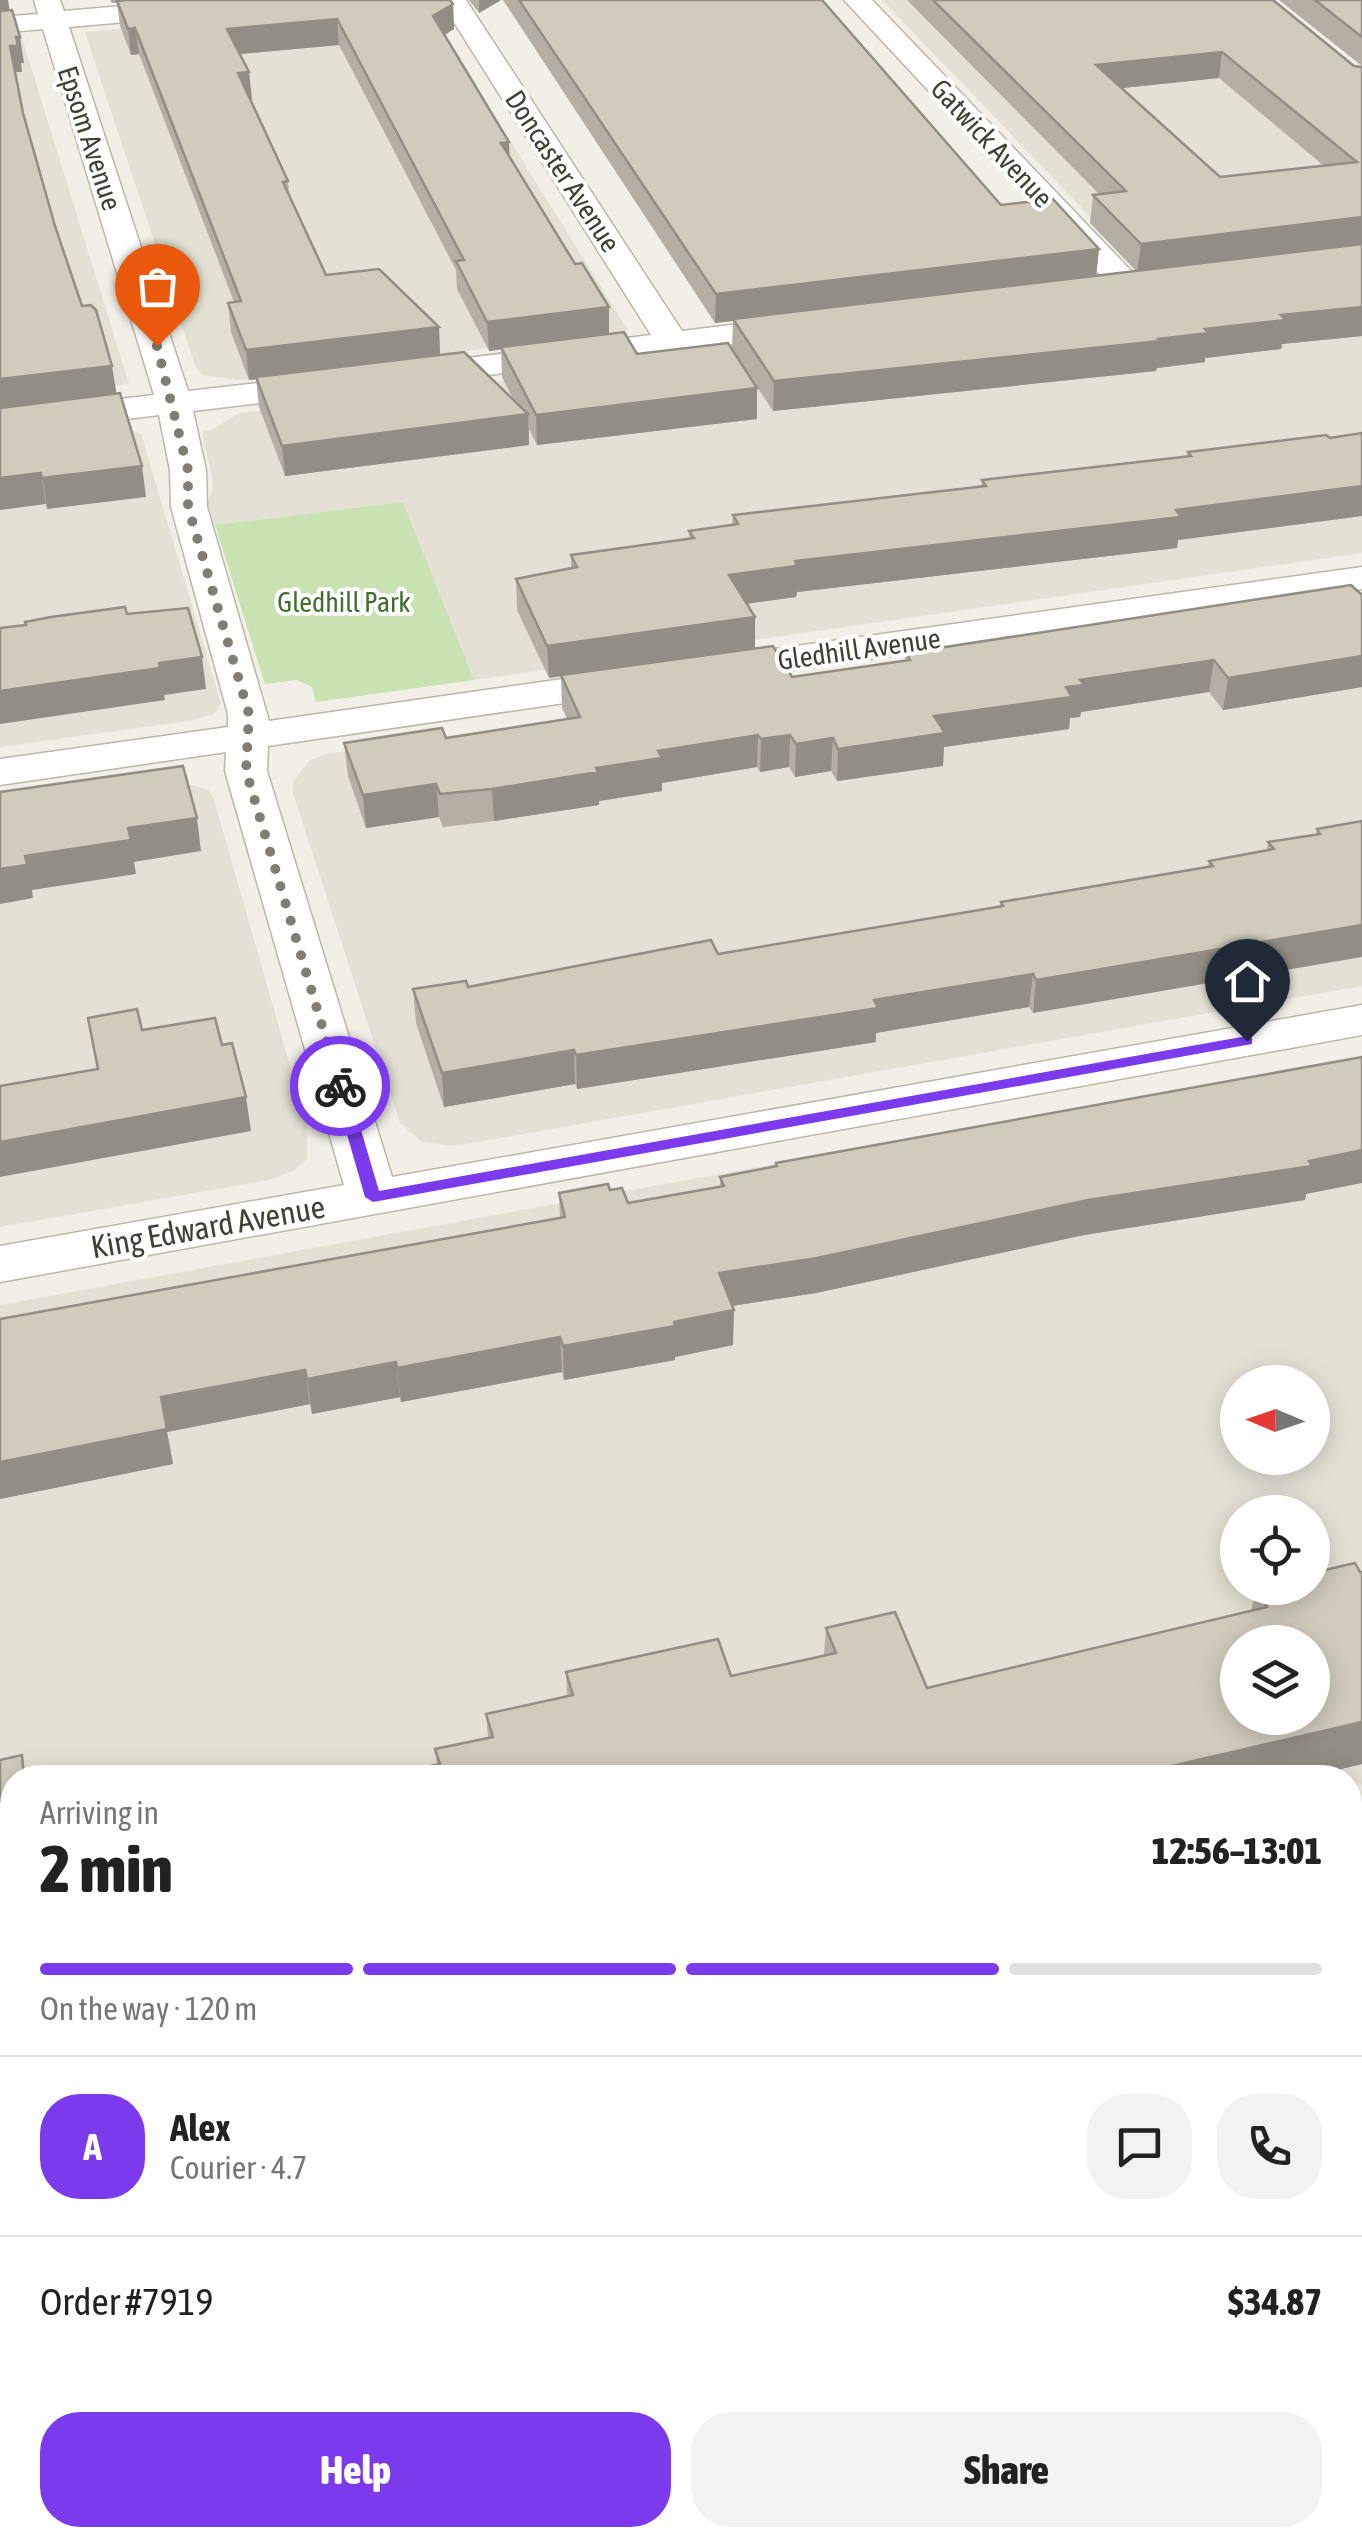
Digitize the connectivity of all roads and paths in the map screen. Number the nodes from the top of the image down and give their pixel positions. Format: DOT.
graph roads {
  1 [pos="284,0"];
  2 [pos="453,0"];
  3 [pos="857,0"];
  4 [pos="50,10"];
  5 [pos="0,26"];
  6 [pos="1166,281"];
  7 [pos="1127,286"];
  8 [pos="1087,290"];
  9 [pos="831,323"];
  10 [pos="673,343"];
  11 [pos="174,403"];
  12 [pos="0,424"];
  13 [pos="1362,578"];
  14 [pos="246,739"];
  15 [pos="0,772"];
  16 [pos="1362,1020"];
  17 [pos="373,1197"];
  18 [pos="0,1264"];
  1 -- 4 [label="street"];
  2 -- 10 [label="street, Doncaster Avenue"];
  3 -- 7 [label="street, Gatwick Avenue"];
  4 -- 5 [label="street"];
  4 -- 11 [label="street, Epsom Avenue"];
  6 -- 7 [label="street"];
  7 -- 8 [label="street"];
  9 -- 10 [label="street"];
  10 -- 11 [label="street"];
  11 -- 12 [label="street"];
  11 -- 14 [label="street, Epsom Avenue"];
  13 -- 14 [label="street, Gledhill Avenue"];
  14 -- 15 [label="street, Gledhill Avenue"];
  14 -- 17 [label="street, Epsom Avenue"];
  16 -- 17 [label="street, King Edward Avenue"];
  17 -- 18 [label="street, King Edward Avenue"];
}
